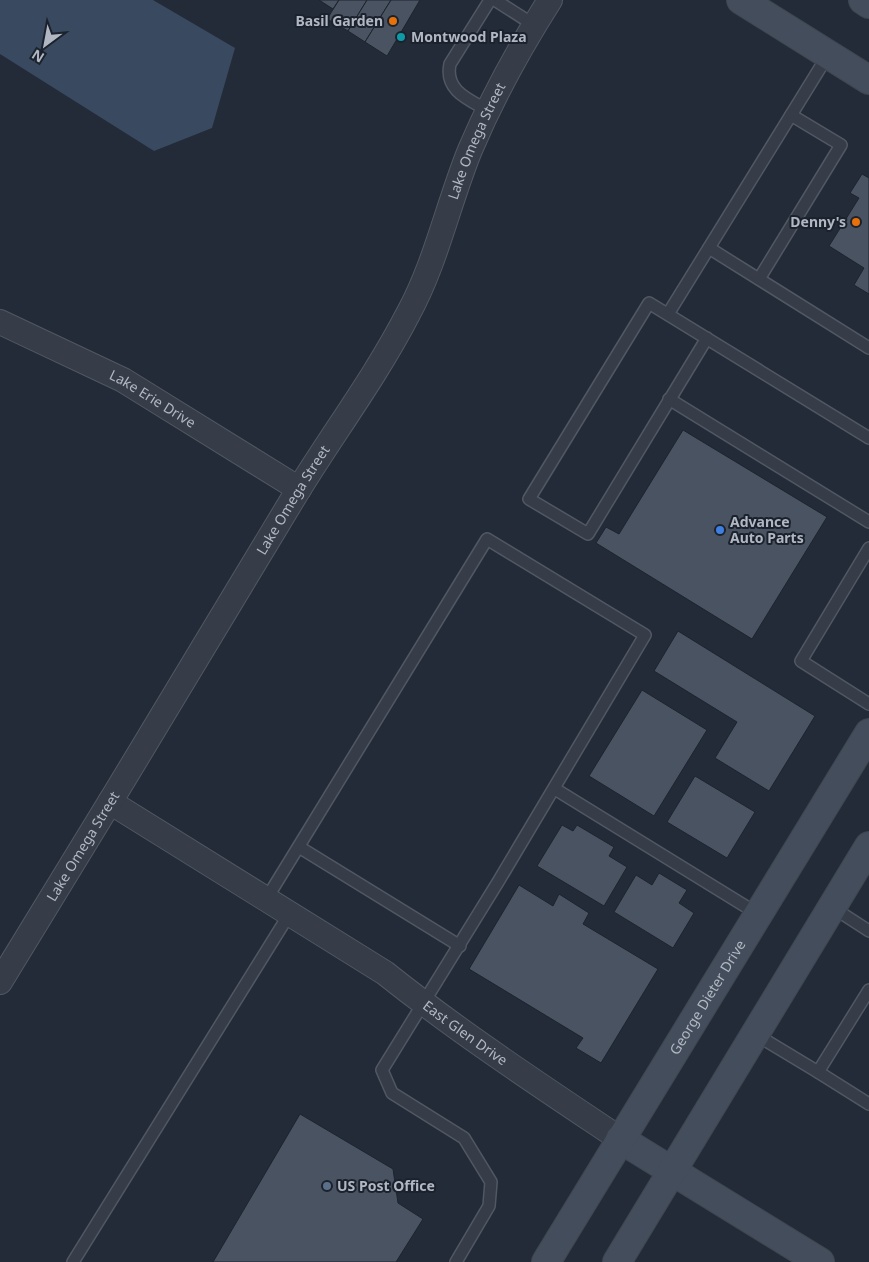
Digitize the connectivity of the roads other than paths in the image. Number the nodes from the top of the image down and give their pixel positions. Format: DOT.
graph roads {
  1 [pos="490,0"];
  2 [pos="495,0"];
  3 [pos="550,0"];
  4 [pos="741,0"];
  5 [pos="863,0"];
  6 [pos="869,4"];
  7 [pos="534,25"];
  8 [pos="828,55"];
  9 [pos="869,80"];
  10 [pos="489,111"];
  11 [pos="791,115"];
  12 [pos="709,248"];
  13 [pos="759,280"];
  14 [pos="668,314"];
  15 [pos="0,322"];
  16 [pos="707,338"];
  17 [pos="869,348"];
  18 [pos="669,399"];
  19 [pos="869,438"];
  20 [pos="299,489"];
  21 [pos="869,522"];
  22 [pos="869,548"];
  23 [pos="869,704"];
  24 [pos="869,733"];
  25 [pos="555,789"];
  26 [pos="110,802"];
  27 [pos="869,846"];
  28 [pos="299,847"];
  29 [pos="267,898"];
  30 [pos="832,907"];
  31 [pos="290,913"];
  32 [pos="758,914"];
  33 [pos="869,931"];
  34 [pos="460,946"];
  35 [pos="0,982"];
  36 [pos="869,990"];
  37 [pos="424,1004"];
  38 [pos="755,1033"];
  39 [pos="818,1072"];
  40 [pos="869,1104"];
  41 [pos="620,1139"];
  42 [pos="672,1171"];
  43 [pos="73,1262"];
  44 [pos="456,1262"];
  45 [pos="546,1262"];
  46 [pos="617,1262"];
  47 [pos="820,1262"];
  1 -- 10 [label="lane"];
  2 -- 7 [label="lane"];
  3 -- 7 [label="street, Lake Omega Street"];
  4 -- 8 [label="main road"];
  5 -- 6 [label="main road"];
  7 -- 10 [label="street, Lake Omega Street"];
  8 -- 9 [label="main road"];
  8 -- 11 [label="lane"];
  10 -- 20 [label="street, Lake Omega Street"];
  11 -- 12 [label="lane"];
  11 -- 13 [label="lane"];
  12 -- 13 [label="lane"];
  12 -- 14 [label="lane"];
  13 -- 17 [label="lane"];
  14 -- 16 [label="lane"];
  14 -- 18 [label="lane"];
  15 -- 20 [label="street, Lake Erie Drive"];
  16 -- 18 [label="lane"];
  16 -- 19 [label="lane"];
  18 -- 21 [label="lane"];
  20 -- 26 [label="street, Lake Omega Street"];
  22 -- 23 [label="lane"];
  24 -- 32 [label="main road, George Dieter Drive"];
  25 -- 28 [label="lane"];
  25 -- 32 [label="lane"];
  25 -- 34 [label="lane"];
  26 -- 29 [label="street, East Glen Drive"];
  26 -- 35 [label="street, Lake Omega Street"];
  27 -- 30 [label="main road"];
  28 -- 29 [label="lane"];
  28 -- 34 [label="lane"];
  29 -- 31 [label="street, East Glen Drive"];
  30 -- 33 [label="lane"];
  30 -- 38 [label="main road"];
  31 -- 37 [label="street, East Glen Drive"];
  31 -- 43 [label="lane"];
  32 -- 41 [label="main road, George Dieter Drive"];
  34 -- 37 [label="lane"];
  36 -- 39 [label="lane"];
  37 -- 41 [label="street, East Glen Drive"];
  37 -- 44 [label="lane"];
  38 -- 39 [label="lane"];
  38 -- 42 [label="main road"];
  39 -- 40 [label="lane"];
  41 -- 42 [label="main road, East Glen Drive"];
  41 -- 45 [label="main road, George Dieter Drive"];
  42 -- 46 [label="main road"];
  42 -- 47 [label="main road, East Glen Drive"];
}
